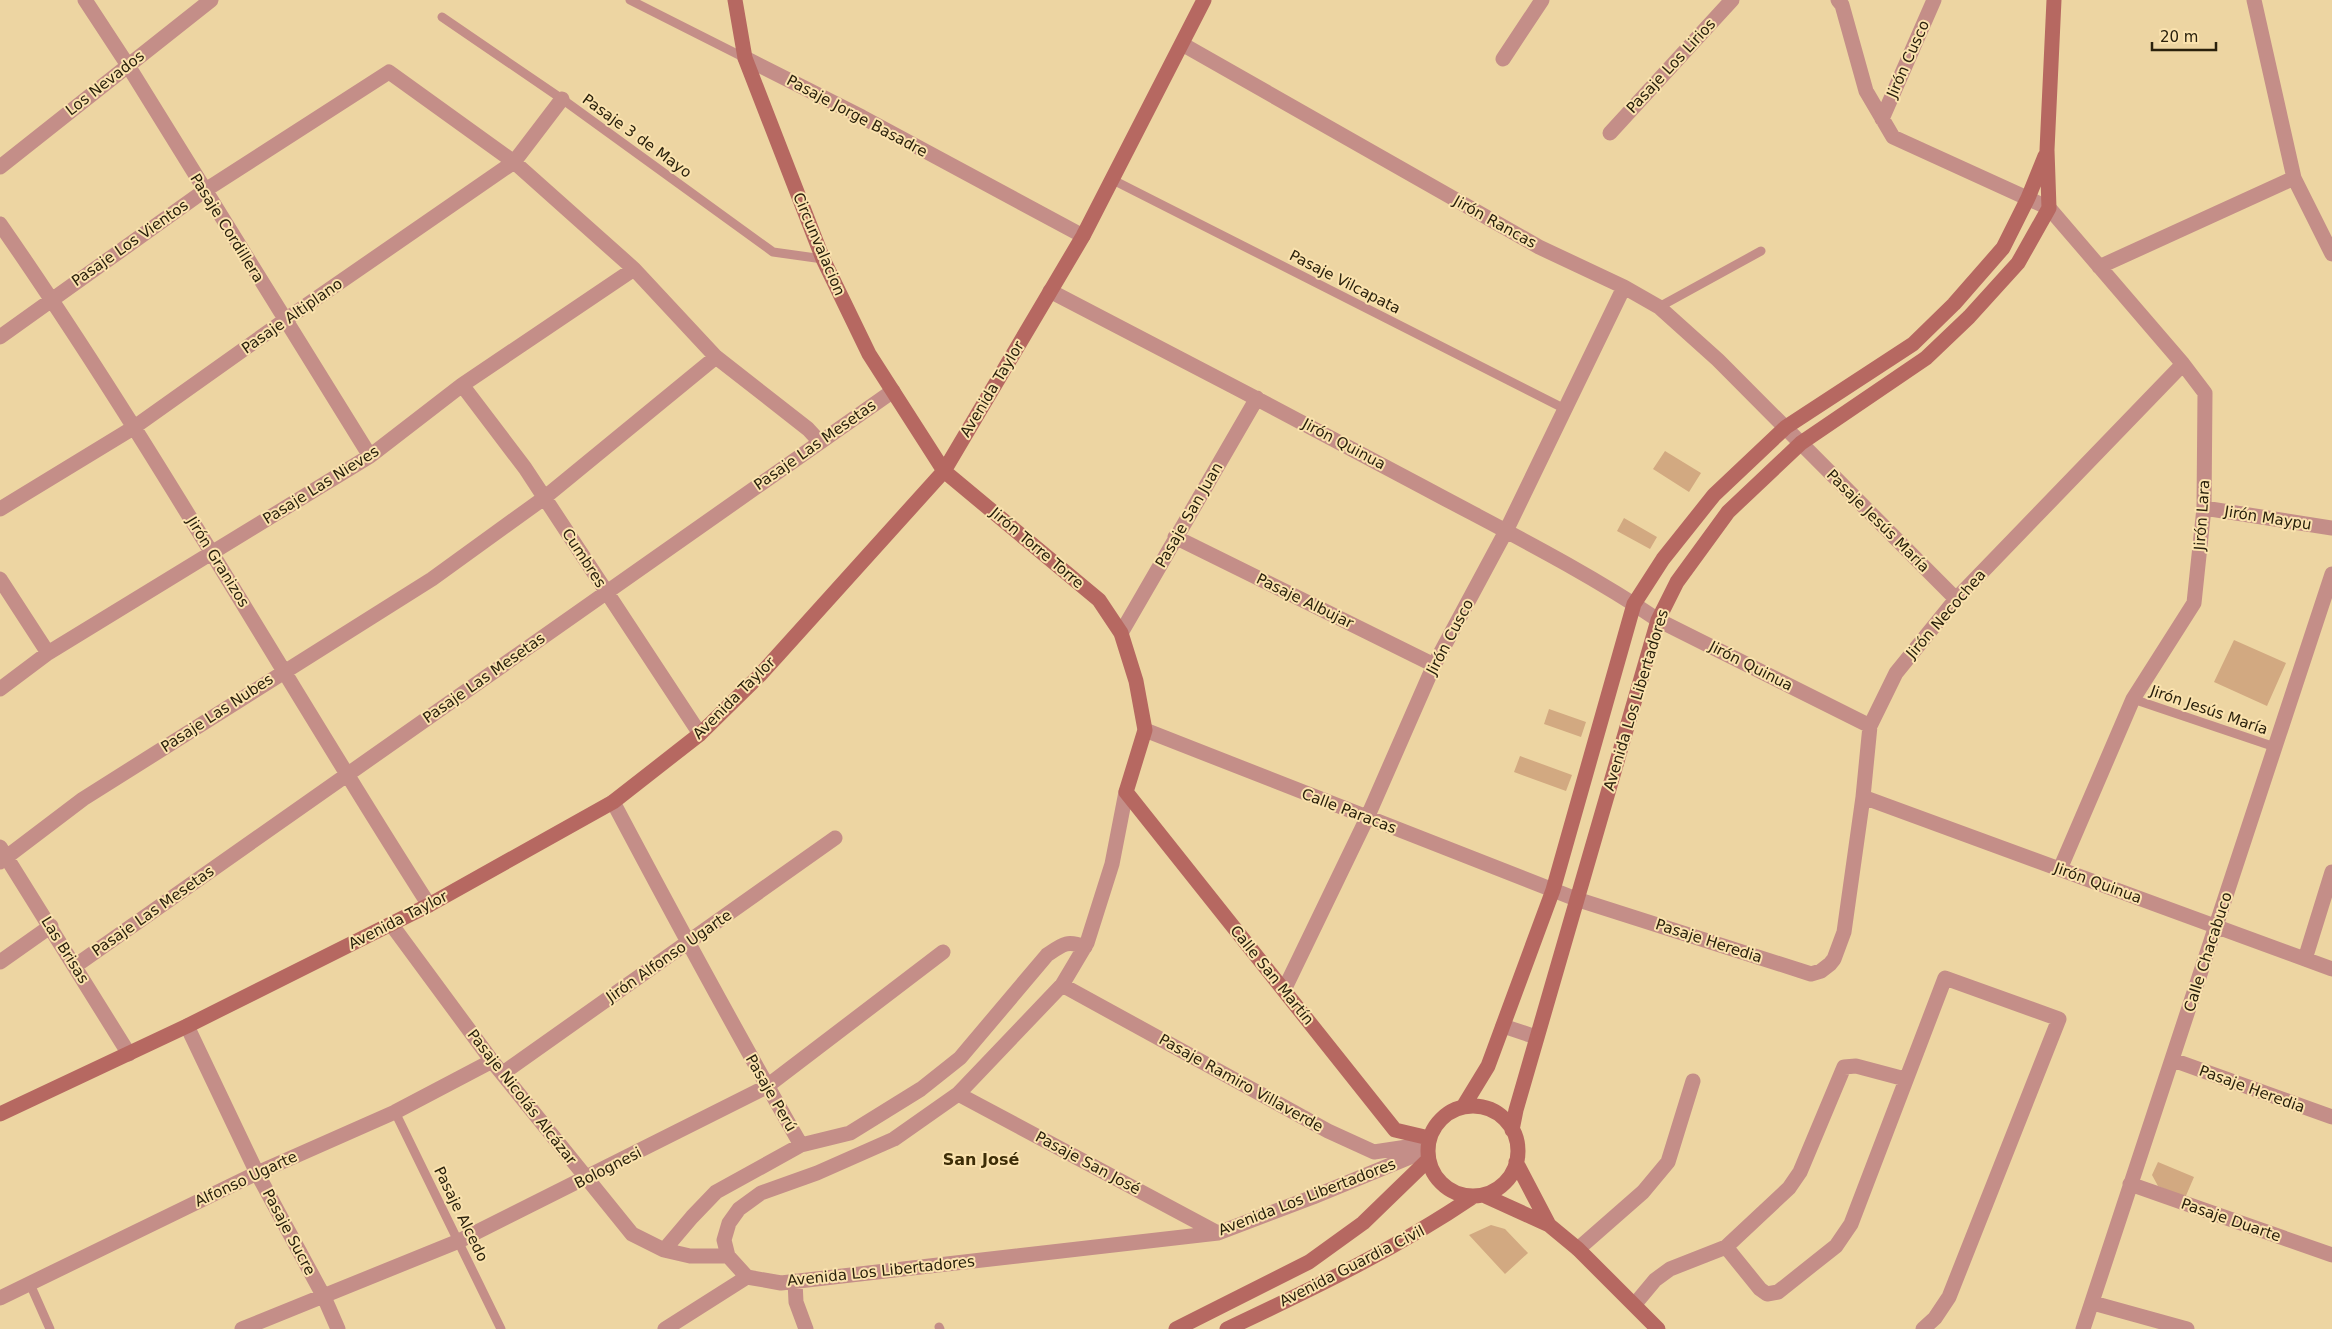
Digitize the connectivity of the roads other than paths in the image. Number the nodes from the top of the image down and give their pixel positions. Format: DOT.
graph roads {
  1 [pos="85,0"];
  2 [pos="211,0"];
  3 [pos="630,0"];
  4 [pos="735,0"];
  5 [pos="1204,0"];
  6 [pos="1542,0"];
  7 [pos="1732,0"];
  8 [pos="1838,0"];
  9 [pos="1934,0"];
  10 [pos="2054,0"];
  11 [pos="2254,0"];
  12 [pos="442,17"];
  13 [pos="1182,44"];
  14 [pos="745,58"];
  15 [pos="1503,59"];
  16 [pos="127,64"];
  17 [pos="562,98"];
  18 [pos="1882,119"];
  19 [pos="1610,133"];
  20 [pos="2047,150"];
  21 [pos="514,162"];
  22 [pos="0,167"];
  23 [pos="2294,178"];
  24 [pos="1113,180"];
  25 [pos="204,191"];
  26 [pos="2028,198"];
  27 [pos="2049,208"];
  28 [pos="0,224"];
  29 [pos="1082,236"];
  30 [pos="1760,251"];
  31 [pos="2332,254"];
  32 [pos="823,259"];
  33 [pos="2099,266"];
  34 [pos="634,269"];
  35 [pos="1624,287"];
  36 [pos="1050,291"];
  37 [pos="52,298"];
  38 [pos="1659,308"];
  39 [pos="285,320"];
  40 [pos="0,337"];
  41 [pos="716,357"];
  42 [pos="2183,364"];
  43 [pos="462,386"];
  44 [pos="893,391"];
  45 [pos="1257,398"];
  46 [pos="1565,409"];
  47 [pos="133,428"];
  48 [pos="1786,428"];
  49 [pos="820,442"];
  50 [pos="1800,443"];
  51 [pos="370,456"];
  52 [pos="944,471"];
  53 [pos="544,498"];
  54 [pos="2204,508"];
  55 [pos="0,509"];
  56 [pos="2332,528"];
  57 [pos="1506,531"];
  58 [pos="1175,537"];
  59 [pos="213,552"];
  60 [pos="2332,574"];
  61 [pos="0,579"];
  62 [pos="606,592"];
  63 [pos="1956,598"];
  64 [pos="1634,604"];
  65 [pos="1658,620"];
  66 [pos="1121,633"];
  67 [pos="48,653"];
  68 [pos="1434,665"];
  69 [pos="283,671"];
  70 [pos="0,688"];
  71 [pos="2133,699"];
  72 [pos="1870,726"];
  73 [pos="1144,730"];
  74 [pos="700,734"];
  75 [pos="2275,747"];
  76 [pos="346,775"];
  77 [pos="1126,792"];
  78 [pos="1864,797"];
  79 [pos="613,802"];
  80 [pos="1367,818"];
  81 [pos="835,838"];
  82 [pos="2,856"];
  83 [pos="2060,869"];
  84 [pos="2332,872"];
  85 [pos="1553,890"];
  86 [pos="1576,899"];
  87 [pos="429,905"];
  88 [pos="391,924"];
  89 [pos="51,926"];
  90 [pos="2216,926"];
  91 [pos="1844,932"];
  92 [pos="687,943"];
  93 [pos="1085,947"];
  94 [pos="943,952"];
  95 [pos="2305,959"];
  96 [pos="0,962"];
  97 [pos="75,966"];
  98 [pos="2332,969"];
  99 [pos="1062,985"];
  100 [pos="1284,990"];
  101 [pos="188,1026"];
  102 [pos="1503,1026"];
  103 [pos="1536,1037"];
  104 [pos="129,1054"];
  105 [pos="2173,1060"];
  106 [pos="492,1061"];
  107 [pos="502,1073"];
  108 [pos="1905,1079"];
  109 [pos="1693,1082"];
  110 [pos="766,1087"];
  111 [pos="958,1094"];
  112 [pos="1463,1107"];
  113 [pos="395,1112"];
  114 [pos="0,1114"];
  115 [pos="2332,1117"];
  116 [pos="1512,1130"];
  117 [pos="801,1145"];
  118 [pos="1428,1148"];
  119 [pos="1516,1162"];
  120 [pos="257,1173"];
  121 [pos="586,1179"];
  122 [pos="2130,1184"];
  123 [pos="1478,1196"];
  124 [pos="1548,1225"];
  125 [pos="1218,1233"];
  126 [pos="459,1241"];
  127 [pos="1726,1247"];
  128 [pos="1578,1249"];
  129 [pos="664,1250"];
  130 [pos="2332,1255"];
  131 [pos="728,1256"];
  132 [pos="747,1277"];
  133 [pos="795,1281"];
  134 [pos="30,1284"];
  135 [pos="324,1297"];
  136 [pos="0,1298"];
  137 [pos="2092,1303"];
  138 [pos="1635,1304"];
  139 [pos="50,1329"];
  140 [pos="243,1329"];
  141 [pos="338,1329"];
  142 [pos="501,1329"];
  143 [pos="666,1329"];
  144 [pos="806,1329"];
  145 [pos="1176,1329"];
  146 [pos="1227,1329"];
  147 [pos="1658,1329"];
  148 [pos="1923,1329"];
  149 [pos="2083,1329"];
  150 [pos="2187,1329"];
  1 -- 16 [label="street, Pasaje Cordillera"];
  2 -- 16 [label="street, Los Nevados"];
  3 -- 14 [label="lane, Pasaje Jorge Basadre"];
  4 -- 14 [label="street, Circunvalacion"];
  5 -- 13 [label="street, Avenida Taylor"];
  6 -- 15 [label="street"];
  7 -- 19 [label="street, Pasaje Los Lirios"];
  8 -- 18 [label="street, Jirón Lara"];
  9 -- 18 [label="street, Jirón Cusco"];
  10 -- 20 [label="street, Avenida Los Libertadores"];
  11 -- 23 [label="street"];
  12 -- 17 [label="lane, Pasaje 3 de Mayo"];
  13 -- 24 [label="street, Avenida Taylor"];
  13 -- 35 [label="street, Jirón Rancas"];
  14 -- 29 [label="street, Pasaje Jorge Basadre"];
  14 -- 32 [label="street, Circunvalacion"];
  16 -- 22 [label="street, Los Nevados"];
  16 -- 25 [label="street, Pasaje Cordillera"];
  17 -- 21 [label="street, Pasaje Altiplano"];
  17 -- 32 [label="lane, Pasaje 3 de Mayo"];
  18 -- 26 [label="street, Jirón Lara"];
  20 -- 26 [label="street, Avenida Los Libertadores"];
  20 -- 27 [label="street, Avenida Los Libertadores"];
  21 -- 25 [label="street, Pasaje Los Vientos"];
  21 -- 34 [label="street"];
  21 -- 39 [label="street, Pasaje Altiplano"];
  23 -- 31 [label="street"];
  23 -- 33 [label="street"];
  24 -- 29 [label="street, Avenida Taylor"];
  24 -- 46 [label="lane, Pasaje Vilcapata"];
  25 -- 37 [label="street, Pasaje Los Vientos"];
  25 -- 39 [label="street, Pasaje Cordillera"];
  26 -- 27 [label="street, Jirón Lara"];
  26 -- 48 [label="street, Avenida Los Libertadores"];
  27 -- 33 [label="street, Jirón Lara"];
  27 -- 50 [label="street, Avenida Los Libertadores"];
  28 -- 37 [label="street, Jirón Granizos"];
  29 -- 36 [label="street, Avenida Taylor"];
  30 -- 38 [label="lane"];
  32 -- 44 [label="street, Circunvalacion"];
  33 -- 42 [label="street, Jirón Lara"];
  34 -- 41 [label="street"];
  34 -- 43 [label="street, Pasaje Las Nieves"];
  35 -- 38 [label="street, Jirón Rancas"];
  35 -- 46 [label="street, Jirón Cusco"];
  36 -- 45 [label="street, Jirón Quinua"];
  36 -- 52 [label="street, Avenida Taylor"];
  37 -- 40 [label="street, Pasaje Los Vientos"];
  37 -- 47 [label="street, Jirón Granizos"];
  38 -- 48 [label="street, Jirón Rancas"];
  39 -- 47 [label="street, Pasaje Altiplano"];
  39 -- 51 [label="street, Pasaje Cordillera"];
  41 -- 49 [label="street"];
  41 -- 53 [label="street, Pasaje Las Nubes"];
  42 -- 54 [label="street, Jirón Lara"];
  42 -- 63 [label="street, Jirón Necochea"];
  43 -- 51 [label="street, Pasaje Las Nieves"];
  43 -- 53 [label="street, Cumbres"];
  44 -- 49 [label="street, Pasaje Las Mesetas"];
  44 -- 52 [label="street, Circunvalacion"];
  45 -- 57 [label="street, Jirón Quinua"];
  45 -- 58 [label="street, Pasaje San Juan"];
  46 -- 57 [label="street, Jirón Cusco"];
  47 -- 55 [label="street, Pasaje Altiplano"];
  47 -- 59 [label="street, Jirón Granizos"];
  48 -- 50 [label="street, Pasaje Jesús María"];
  48 -- 64 [label="street, Avenida Los Libertadores"];
  49 -- 62 [label="street, Pasaje Las Mesetas"];
  50 -- 63 [label="street, Pasaje Jesús María"];
  50 -- 65 [label="street, Avenida Los Libertadores"];
  51 -- 59 [label="street, Pasaje Las Nieves"];
  52 -- 66 [label="street, Jirón Torre Torre"];
  52 -- 74 [label="street, Avenida Taylor"];
  53 -- 62 [label="street, Cumbres"];
  53 -- 69 [label="street, Pasaje Las Nubes"];
  54 -- 56 [label="street, Jirón Maypu"];
  54 -- 71 [label="street, Jirón Lara"];
  57 -- 64 [label="street, Jirón Quinua"];
  57 -- 68 [label="street, Jirón Cusco"];
  58 -- 66 [label="street, Pasaje San Juan"];
  58 -- 68 [label="street, Pasaje Albujar"];
  59 -- 67 [label="street, Pasaje Las Nieves"];
  59 -- 69 [label="street, Jirón Granizos"];
  60 -- 75 [label="street, Calle Chacabuco"];
  61 -- 67 [label="street"];
  62 -- 74 [label="street, Cumbres"];
  62 -- 76 [label="street, Pasaje Las Mesetas"];
  63 -- 72 [label="street, Jirón Necochea"];
  64 -- 65 [label="street, Jirón Quinua"];
  64 -- 85 [label="street, Avenida Los Libertadores"];
  65 -- 72 [label="street, Jirón Quinua"];
  65 -- 86 [label="street, Avenida Los Libertadores"];
  66 -- 73 [label="street"];
  67 -- 70 [label="street, Pasaje Las Nieves"];
  68 -- 80 [label="street, Jirón Cusco"];
  69 -- 76 [label="street, Jirón Granizos"];
  69 -- 82 [label="street, Pasaje Las Nubes"];
  71 -- 75 [label="lane, Jirón Jesús María"];
  71 -- 83 [label="street, Jirón Lara"];
  72 -- 78 [label="street, Jirón Necochea"];
  73 -- 77 [label="street"];
  73 -- 80 [label="street, Calle Paracas"];
  74 -- 79 [label="street, Avenida Taylor"];
  75 -- 90 [label="street, Calle Chacabuco"];
  76 -- 87 [label="street, Jirón Granizos"];
  76 -- 97 [label="street, Pasaje Las Mesetas"];
  77 -- 93 [label="street"];
  77 -- 100 [label="street, Calle San Martín"];
  78 -- 83 [label="street, Jirón Quinua"];
  78 -- 91 [label="street, Jirón Necochea"];
  79 -- 87 [label="street, Avenida Taylor"];
  79 -- 92 [label="street, Pasaje Perú"];
  80 -- 85 [label="street, Calle Paracas"];
  80 -- 100 [label="street, Jirón Cusco"];
  81 -- 92 [label="street, Jirón Alfonso Ugarte"];
  82 -- 89 [label="street, Las Brisas"];
  83 -- 90 [label="street, Jirón Quinua"];
  84 -- 95 [label="street"];
  85 -- 86 [label="street, Pasaje Heredia"];
  85 -- 102 [label="street, Avenida Los Libertadores"];
  86 -- 91 [label="street, Pasaje Heredia"];
  86 -- 103 [label="street, Avenida Los Libertadores"];
  87 -- 88 [label="street, Avenida Taylor"];
  88 -- 101 [label="street, Avenida Taylor"];
  88 -- 106 [label="street, Pasaje Nicolás Alcázar"];
  89 -- 96 [label="street"];
  89 -- 97 [label="street, Las Brisas"];
  90 -- 95 [label="street, Jirón Quinua"];
  90 -- 105 [label="street, Calle Chacabuco"];
  92 -- 107 [label="street, Jirón Alfonso Ugarte"];
  92 -- 110 [label="street, Pasaje Perú"];
  93 -- 99 [label="street"];
  93 -- 117 [label="street, Pasaje Perú"];
  94 -- 110 [label="street, Bolognesi"];
  95 -- 98 [label="street, Jirón Quinua"];
  97 -- 104 [label="street, Las Brisas"];
  99 -- 111 [label="street"];
  99 -- 118 [label="street, Pasaje Ramiro Villaverde"];
  100 -- 118 [label="street, Calle San Martín"];
  101 -- 104 [label="street, Avenida Taylor"];
  101 -- 120 [label="street, Pasaje Sucre"];
  102 -- 103 [label="street"];
  102 -- 112 [label="street, Avenida Los Libertadores"];
  103 -- 116 [label="street, Avenida Los Libertadores"];
  104 -- 114 [label="street, Avenida Taylor"];
  105 -- 115 [label="street, Pasaje Heredia"];
  105 -- 122 [label="street, Calle Chacabuco"];
  106 -- 107 [label="street, Pasaje Nicolás Alcázar"];
  106 -- 113 [label="street, Alfonso Ugarte"];
  107 -- 121 [label="street, Pasaje Nicolás Alcázar"];
  108 -- 127 [label="street"];
  108 -- 127 [label="street"];
  108 -- 148 [label="street"];
  109 -- 128 [label="street"];
  110 -- 117 [label="street, Pasaje Perú"];
  110 -- 121 [label="street, Bolognesi"];
  111 -- 125 [label="street, Pasaje San José"];
  111 -- 131 [label="street"];
  112 -- 116 [label="street"];
  112 -- 118 [label="street"];
  113 -- 120 [label="street, Alfonso Ugarte"];
  113 -- 126 [label="lane, Pasaje Alcedo"];
  116 -- 119 [label="street"];
  117 -- 129 [label="street"];
  118 -- 123 [label="street"];
  118 -- 125 [label="street, Avenida Los Libertadores"];
  118 -- 145 [label="street, Avenida Guardia Civil"];
  119 -- 123 [label="street"];
  119 -- 124 [label="street"];
  120 -- 134 [label="street, Alfonso Ugarte"];
  120 -- 135 [label="street, Pasaje Sucre"];
  121 -- 126 [label="street, Bolognesi"];
  121 -- 129 [label="street, Pasaje Nicolás Alcázar"];
  122 -- 130 [label="street, Pasaje Duarte"];
  122 -- 137 [label="street, Calle Chacabuco"];
  123 -- 124 [label="street"];
  123 -- 146 [label="street, Avenida Guardia Civil"];
  124 -- 128 [label="street"];
  125 -- 133 [label="street, Avenida Los Libertadores"];
  126 -- 135 [label="street, Bolognesi"];
  126 -- 142 [label="lane, Pasaje Alcedo"];
  127 -- 138 [label="street"];
  128 -- 138 [label="street"];
  129 -- 131 [label="street, Pasaje Nicolás Alcázar"];
  131 -- 132 [label="street"];
  132 -- 133 [label="street, Avenida Los Libertadores"];
  132 -- 143 [label="street"];
  133 -- 144 [label="street"];
  134 -- 136 [label="street, Alfonso Ugarte"];
  134 -- 139 [label="lane"];
  135 -- 140 [label="street, Bolognesi"];
  135 -- 141 [label="street, Pasaje Sucre"];
  137 -- 149 [label="street, Calle Chacabuco"];
  137 -- 150 [label="street"];
  138 -- 147 [label="street"];
}
